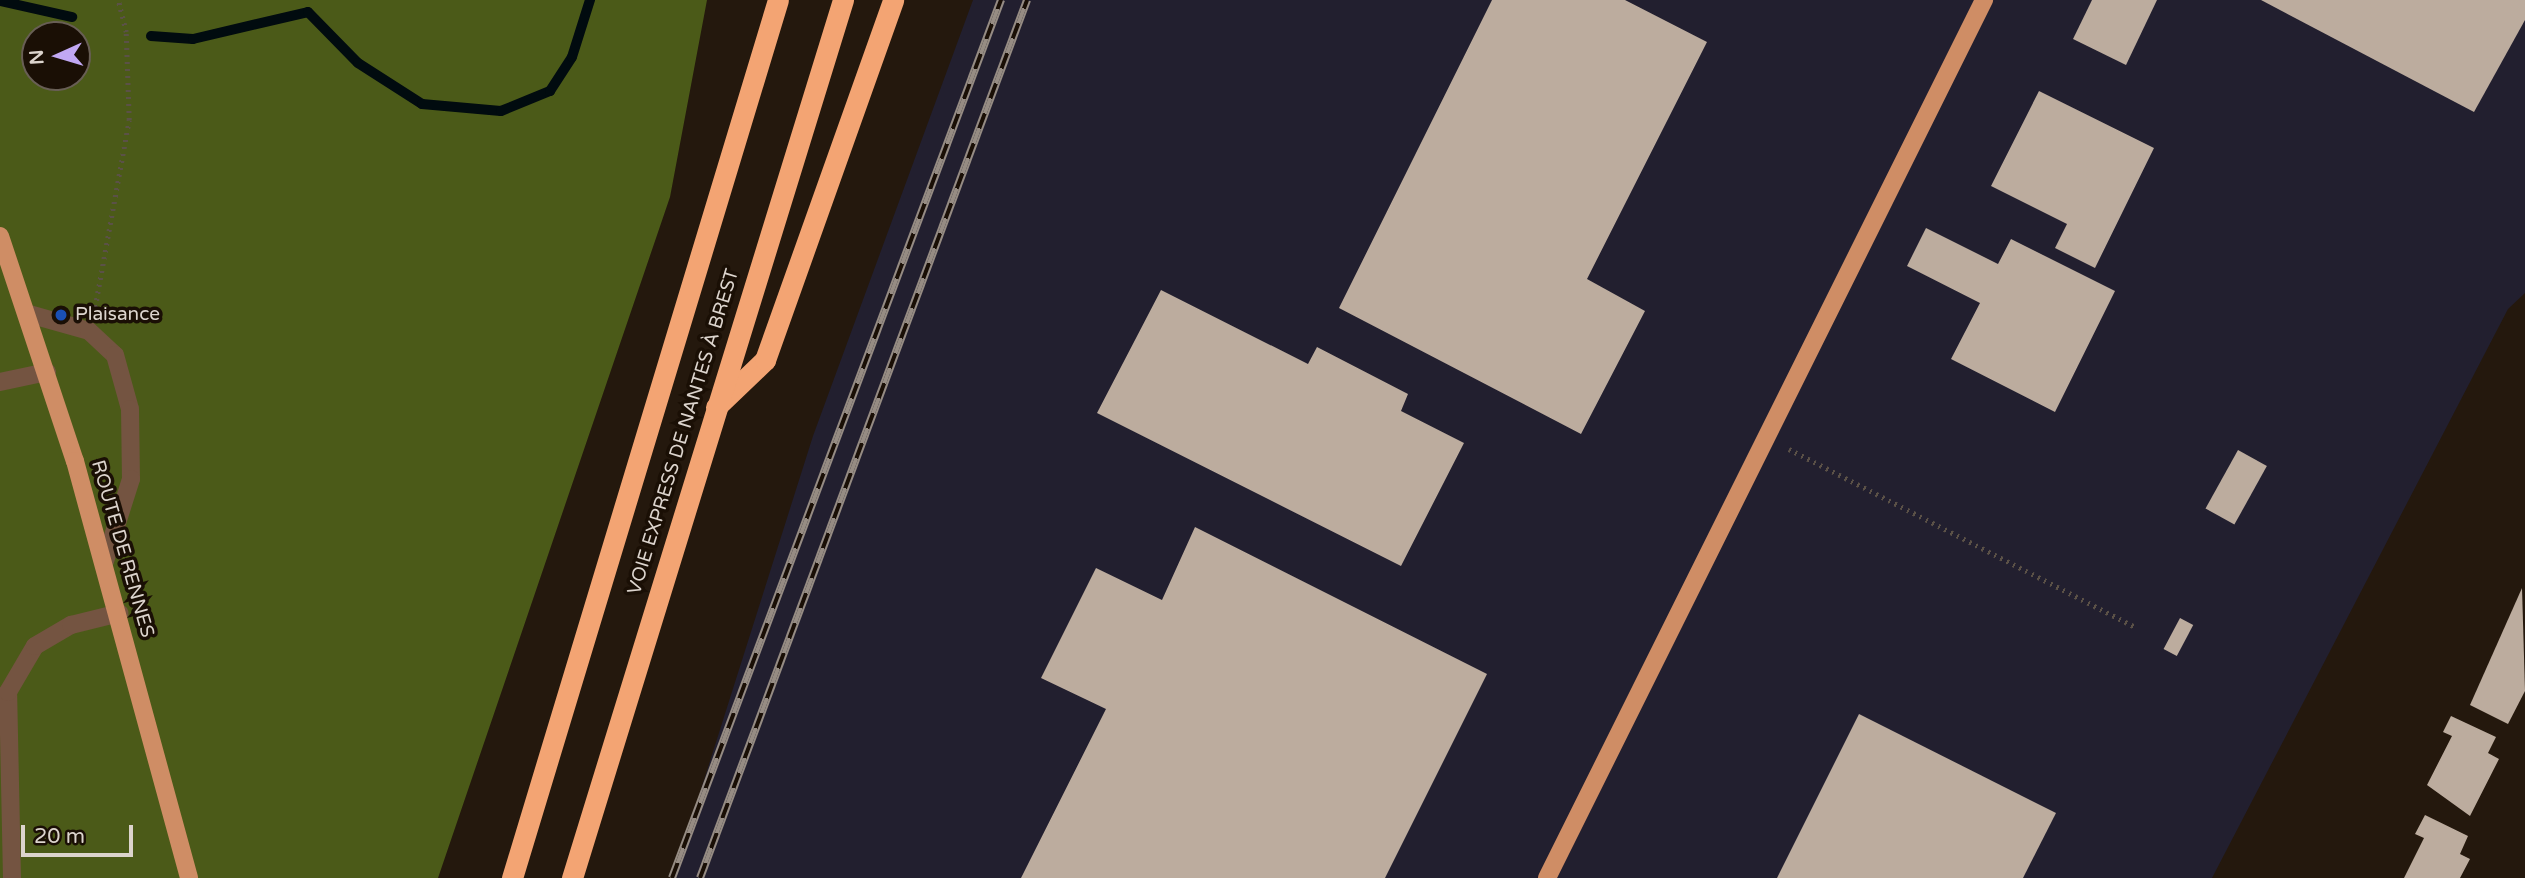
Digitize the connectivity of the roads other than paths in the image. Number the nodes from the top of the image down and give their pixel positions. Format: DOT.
graph roads {
  1 [pos="778,0"];
  2 [pos="843,0"];
  3 [pos="893,0"];
  4 [pos="1984,0"];
  5 [pos="0,236"];
  6 [pos="29,314"];
  7 [pos="47,372"];
  8 [pos="0,382"];
  9 [pos="713,411"];
  10 [pos="105,561"];
  11 [pos="120,613"];
  12 [pos="12,878"];
  13 [pos="189,878"];
  14 [pos="512,878"];
  15 [pos="572,878"];
  16 [pos="1547,878"];
  1 -- 14 [label="highway, VOIE EXPRESS DE NANTES À BREST"];
  2 -- 9 [label="highway, VOIE EXPRESS DE NANTES À BREST"];
  3 -- 9 [label="highway"];
  4 -- 16 [label="main road"];
  5 -- 6 [label="main road, ROUTE DE RENNES"];
  6 -- 7 [label="main road, ROUTE DE RENNES"];
  6 -- 10 [label="street"];
  7 -- 8 [label="street"];
  7 -- 10 [label="main road, ROUTE DE RENNES"];
  9 -- 15 [label="highway, VOIE EXPRESS DE NANTES À BREST"];
  10 -- 11 [label="main road, ROUTE DE RENNES"];
  11 -- 12 [label="street"];
  11 -- 13 [label="main road, ROUTE DE RENNES"];
}
